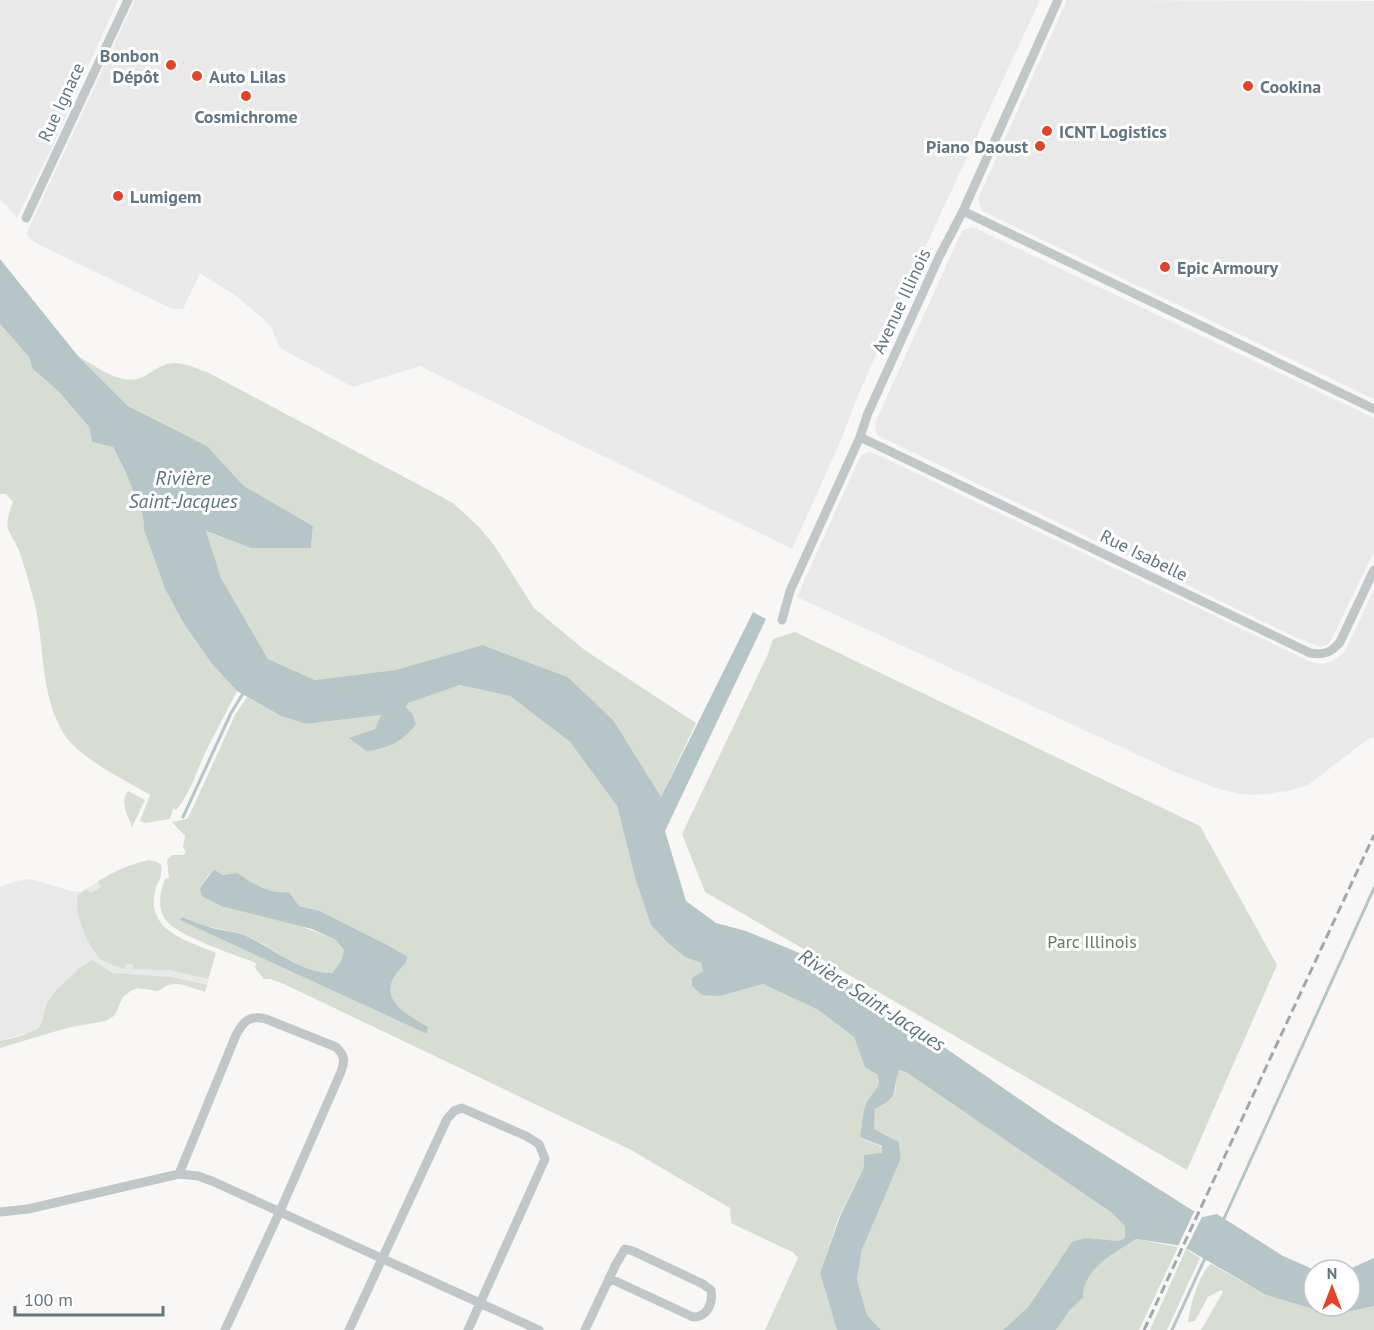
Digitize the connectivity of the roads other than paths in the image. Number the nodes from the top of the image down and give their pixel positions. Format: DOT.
graph roads {
  1 [pos="128,0"];
  2 [pos="1058,0"];
  3 [pos="963,211"];
  4 [pos="26,218"];
  5 [pos="1374,409"];
  6 [pos="860,437"];
  7 [pos="1374,570"];
  8 [pos="782,620"];
  9 [pos="179,1174"];
  10 [pos="280,1211"];
  11 [pos="0,1212"];
  12 [pos="382,1258"];
  13 [pos="609,1278"];
  14 [pos="480,1303"];
  15 [pos="225,1330"];
  16 [pos="349,1330"];
  17 [pos="468,1330"];
  18 [pos="539,1330"];
  19 [pos="585,1330"];
  1 -- 4 [label="street, Rue Ignace"];
  2 -- 3 [label="street, Avenue Illinois"];
  3 -- 5 [label="street"];
  3 -- 6 [label="street, Avenue Illinois"];
  6 -- 7 [label="street, Rue Isabelle"];
  6 -- 8 [label="street, Avenue Illinois"];
  9 -- 10 [label="street"];
  9 -- 10 [label="street"];
  9 -- 11 [label="street"];
  10 -- 12 [label="street"];
  10 -- 15 [label="street"];
  12 -- 14 [label="street"];
  12 -- 14 [label="street"];
  12 -- 16 [label="street"];
  13 -- 13 [label="street"];
  13 -- 19 [label="street"];
  14 -- 17 [label="street"];
  14 -- 18 [label="street"];
}
